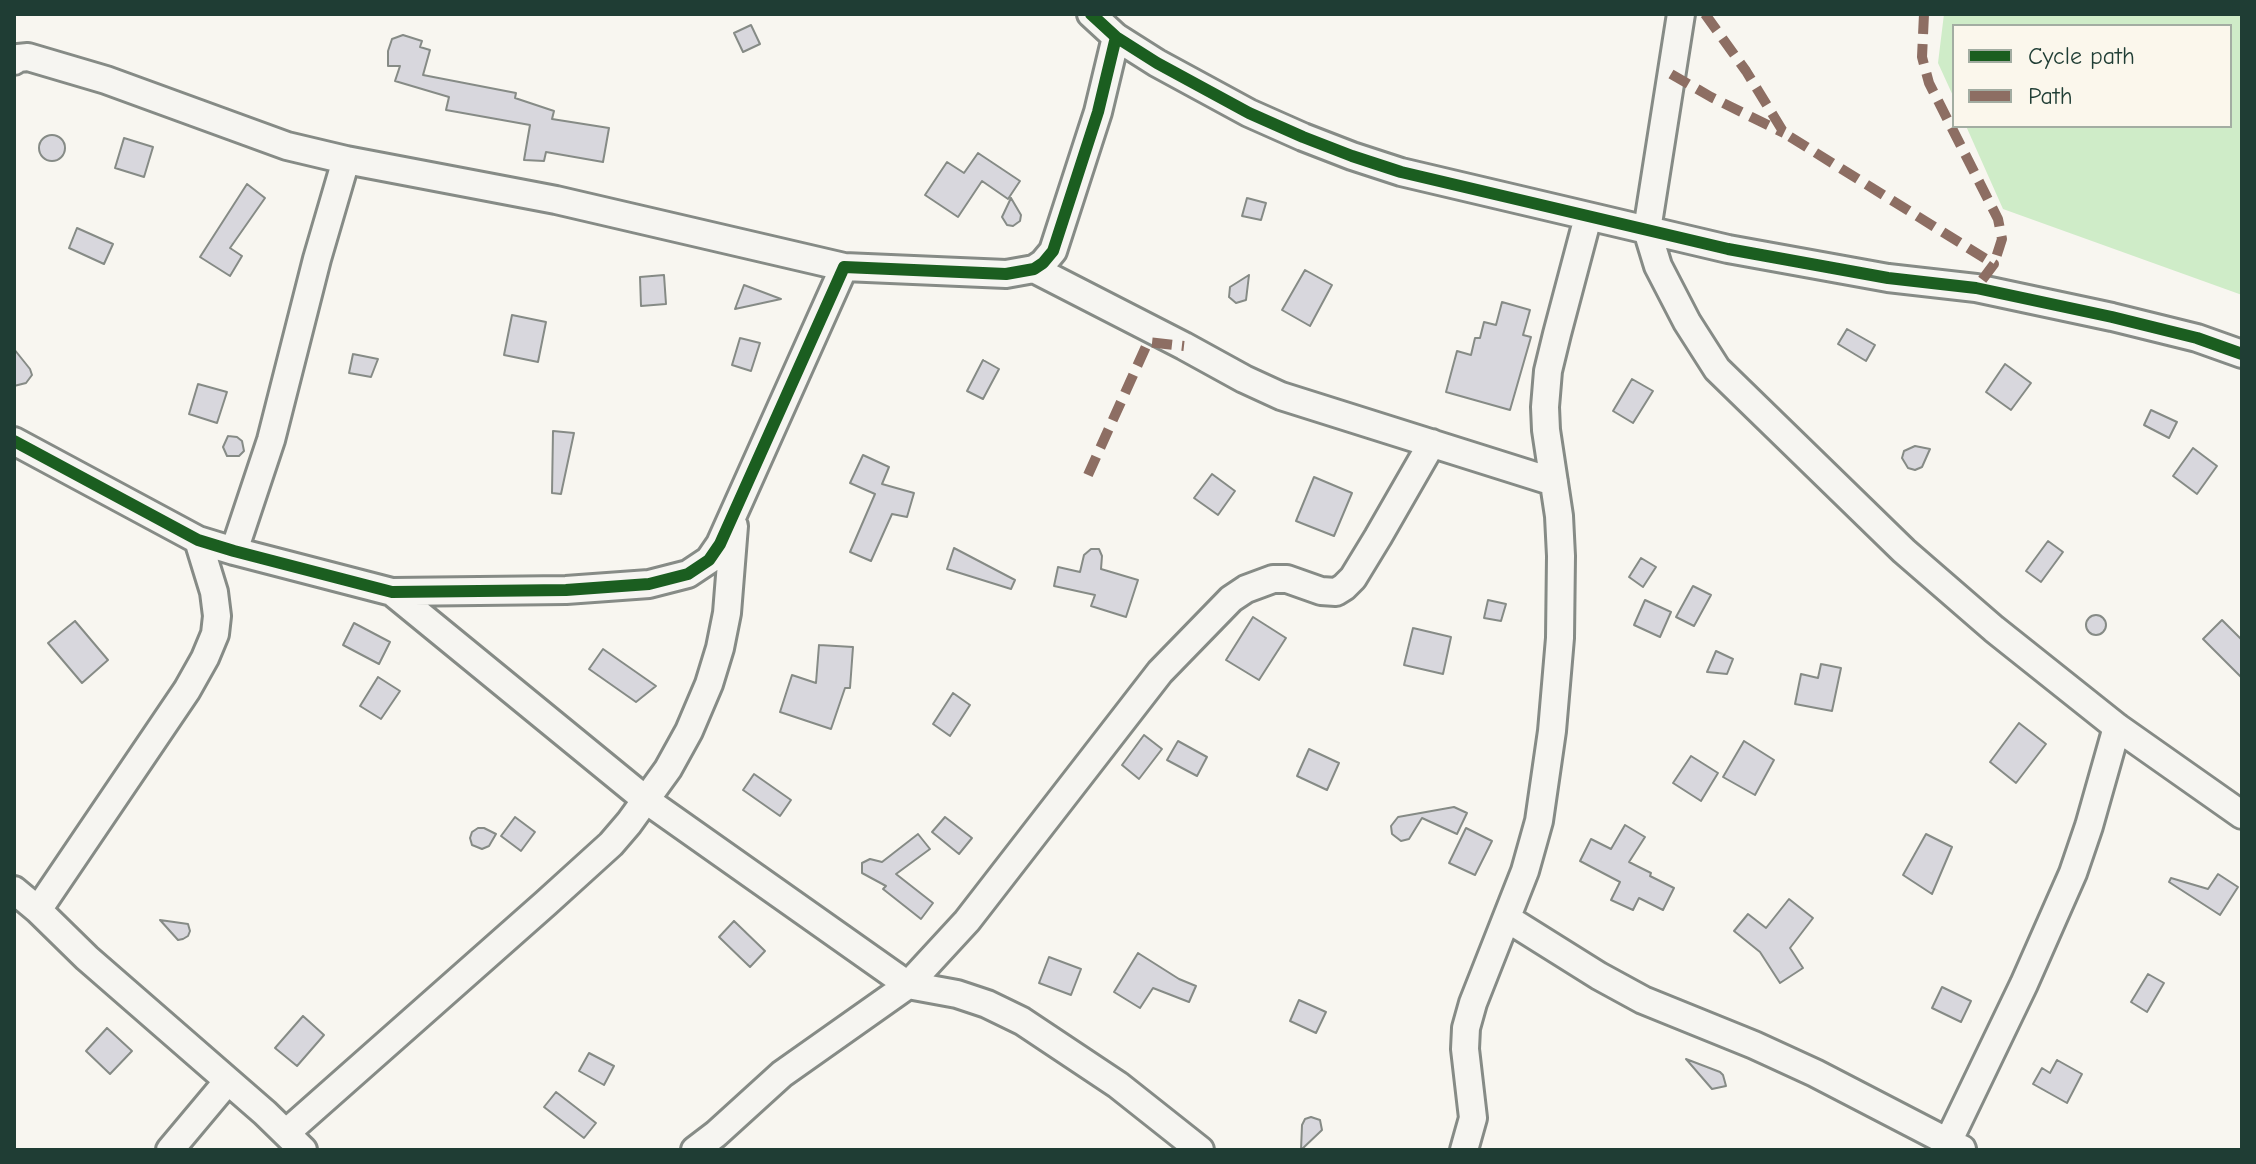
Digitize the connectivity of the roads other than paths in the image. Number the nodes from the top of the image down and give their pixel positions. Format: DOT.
graph roads {
  1 [pos="1091,14"];
  2 [pos="1681,14"];
  3 [pos="1116,37"];
  4 [pos="14,61"];
  5 [pos="346,160"];
  6 [pos="1588,217"];
  7 [pos="1647,230"];
  8 [pos="844,267"];
  9 [pos="1034,269"];
  10 [pos="2242,354"];
  11 [pos="14,441"];
  12 [pos="1432,443"];
  13 [pos="1554,482"];
  14 [pos="735,510"];
  15 [pos="198,540"];
  16 [pos="234,551"];
  17 [pos="392,592"];
  18 [pos="2117,727"];
  19 [pos="646,800"];
  20 [pos="2242,815"];
  21 [pos="14,890"];
  22 [pos="38,910"];
  23 [pos="1508,919"];
  24 [pos="908,985"];
  25 [pos="227,1082"];
  26 [pos="1473,1118"];
  27 [pos="294,1142"];
  28 [pos="1956,1146"];
  29 [pos="170,1150"];
  30 [pos="695,1150"];
  31 [pos="1200,1150"];
  32 [pos="1464,1150"];
  33 [pos="1475,1150"];
  1 -- 3 [label="street"];
  2 -- 7 [label="street"];
  3 -- 6 [label="street"];
  3 -- 9 [label="street"];
  4 -- 5 [label="street"];
  5 -- 8 [label="street"];
  5 -- 16 [label="street"];
  6 -- 7 [label="street"];
  6 -- 13 [label="street"];
  7 -- 10 [label="street"];
  7 -- 18 [label="street"];
  8 -- 9 [label="street"];
  8 -- 14 [label="street"];
  9 -- 12 [label="street"];
  11 -- 15 [label="street"];
  12 -- 13 [label="street"];
  12 -- 24 [label="street"];
  13 -- 23 [label="street"];
  14 -- 17 [label="street"];
  14 -- 19 [label="street"];
  15 -- 16 [label="street"];
  15 -- 22 [label="street"];
  16 -- 17 [label="street"];
  17 -- 19 [label="street"];
  18 -- 20 [label="street"];
  18 -- 28 [label="street"];
  19 -- 24 [label="street"];
  19 -- 27 [label="street"];
  21 -- 22 [label="street"];
  22 -- 25 [label="street"];
  23 -- 26 [label="street"];
  23 -- 28 [label="street"];
  24 -- 30 [label="street"];
  24 -- 31 [label="street"];
  25 -- 27 [label="street"];
  25 -- 29 [label="street"];
  26 -- 32 [label="street"];
  26 -- 33 [label="street"];
}
